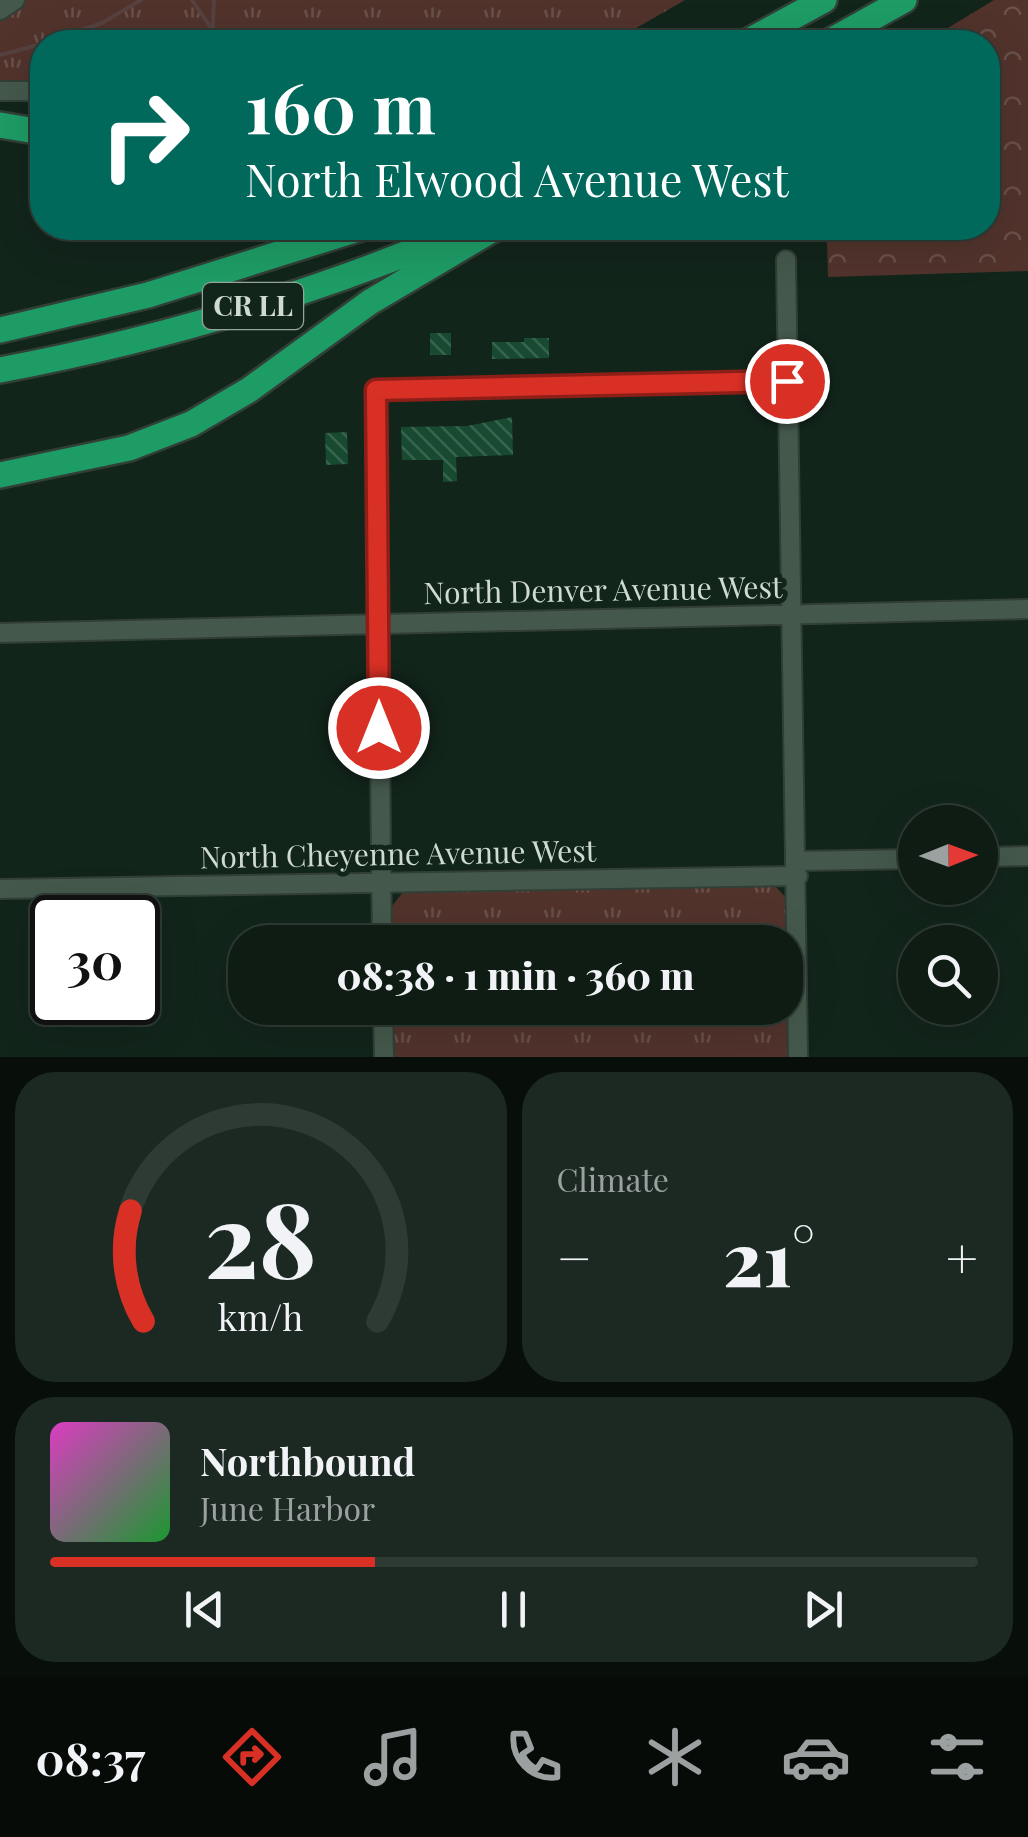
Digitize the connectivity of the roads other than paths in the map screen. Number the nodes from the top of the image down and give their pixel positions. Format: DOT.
graph roads {
  1 [pos="15,0"];
  2 [pos="824,0"];
  3 [pos="904,0"];
  4 [pos="0,10"];
  5 [pos="772,29"];
  6 [pos="850,30"];
  7 [pos="0,91"];
  8 [pos="30,92"];
  9 [pos="0,125"];
  10 [pos="30,130"];
  11 [pos="30,133"];
  12 [pos="0,137"];
  13 [pos="324,240"];
  14 [pos="438,240"];
  15 [pos="475,240"];
  16 [pos="786,260"];
  17 [pos="12,328"];
  18 [pos="0,370"];
  19 [pos="787,381"];
  20 [pos="0,474"];
  21 [pos="1028,609"];
  22 [pos="793,615"];
  23 [pos="378,624"];
  24 [pos="0,633"];
  25 [pos="1028,856"];
  26 [pos="998,857"];
  27 [pos="898,860"];
  28 [pos="798,869"];
  29 [pos="380,882"];
  30 [pos="0,889"];
  31 [pos="381,925"];
  32 [pos="383,1025"];
  33 [pos="384,1057"];
  34 [pos="798,1057"];
  1 -- 4 [label="street"];
  2 -- 5 [label="highway"];
  3 -- 6 [label="highway"];
  7 -- 8 [label="street"];
  9 -- 10 [label="highway"];
  11 -- 12 [label="highway"];
  13 -- 17 [label="highway, CR LL"];
  14 -- 18 [label="highway, CR LL"];
  15 -- 20 [label="highway"];
  16 -- 19 [label="street"];
  19 -- 22 [label="street"];
  19 -- 23 [label="street"];
  21 -- 22 [label="street, North Denver Avenue West"];
  22 -- 23 [label="street, North Denver Avenue West"];
  22 -- 28 [label="street"];
  23 -- 24 [label="street, North Denver Avenue West"];
  23 -- 29 [label="street"];
  25 -- 26 [label="street"];
  27 -- 28 [label="street, North Cheyenne Avenue West"];
  28 -- 29 [label="street, North Cheyenne Avenue West"];
  28 -- 34 [label="street"];
  29 -- 30 [label="street, North Cheyenne Avenue West"];
  29 -- 31 [label="street"];
  32 -- 33 [label="street"];
}
